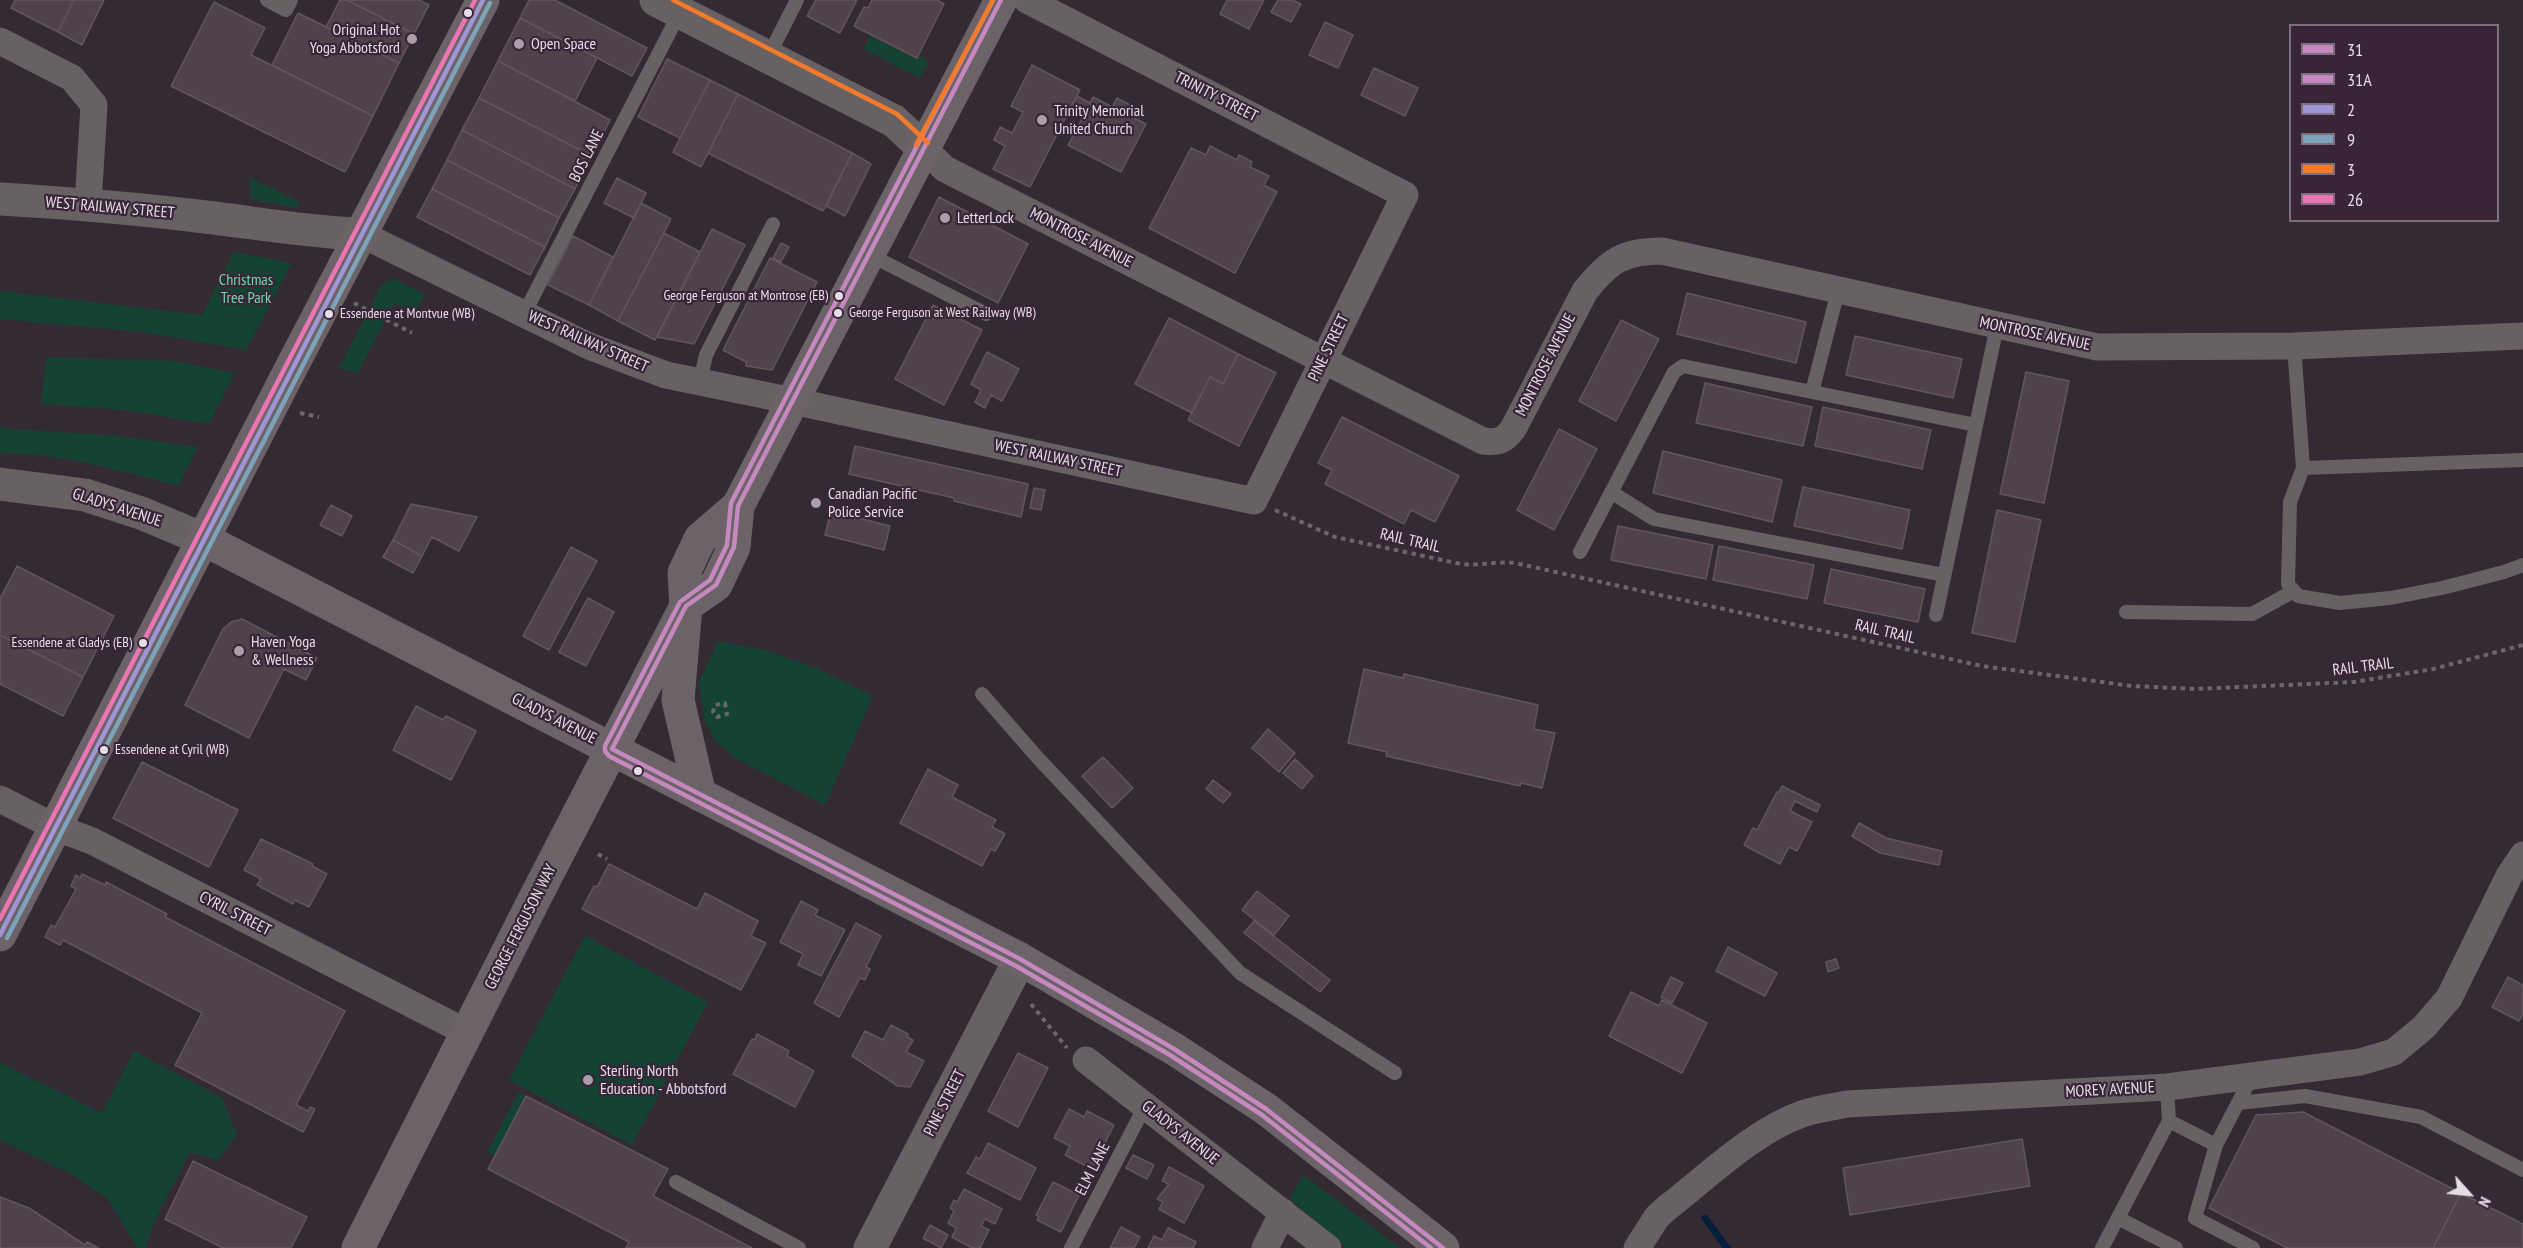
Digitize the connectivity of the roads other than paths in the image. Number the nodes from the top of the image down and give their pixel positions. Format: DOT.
graph roads {
  1 [pos="267,0"];
  2 [pos="483,0"];
  3 [pos="797,0"];
  4 [pos="1001,0"];
  5 [pos="1027,0"];
  6 [pos="667,4"];
  7 [pos="288,5"];
  8 [pos="0,41"];
  9 [pos="768,57"];
  10 [pos="923,148"];
  11 [pos="1405,195"];
  12 [pos="0,199"];
  13 [pos="88,205"];
  14 [pos="773,224"];
  15 [pos="360,234"];
  16 [pos="868,254"];
  17 [pos="1838,291"];
  18 [pos="524,314"];
  19 [pos="986,314"];
  20 [pos="1997,326"];
  21 [pos="2523,336"];
  22 [pos="2294,346"];
  23 [pos="1323,361"];
  24 [pos="700,382"];
  25 [pos="1812,392"];
  26 [pos="793,401"];
  27 [pos="1976,425"];
  28 [pos="2523,460"];
  29 [pos="2304,468"];
  30 [pos="0,484"];
  31 [pos="1611,492"];
  32 [pos="1254,501"];
  33 [pos="203,539"];
  34 [pos="1580,552"];
  35 [pos="2523,564"];
  36 [pos="1944,575"];
  37 [pos="2292,591"];
  38 [pos="686,606"];
  39 [pos="2126,612"];
  40 [pos="1936,615"];
  41 [pos="982,694"];
  42 [pos="612,749"];
  43 [pos="700,795"];
  44 [pos="0,799"];
  45 [pos="55,827"];
  46 [pos="2523,855"];
  47 [pos="0,936"];
  48 [pos="1020,959"];
  49 [pos="468,1032"];
  50 [pos="1086,1060"];
  51 [pos="1395,1073"];
  52 [pos="2251,1078"];
  53 [pos="2168,1087"];
  54 [pos="2238,1103"];
  55 [pos="1145,1106"];
  56 [pos="2169,1121"];
  57 [pos="2216,1145"];
  58 [pos="2523,1170"];
  59 [pos="676,1182"];
  60 [pos="1283,1212"];
  61 [pos="2118,1218"];
  62 [pos="358,1248"];
  63 [pos="799,1248"];
  64 [pos="870,1248"];
  65 [pos="1071,1248"];
  66 [pos="1264,1248"];
  67 [pos="1328,1248"];
  68 [pos="1443,1248"];
  69 [pos="1637,1248"];
  70 [pos="2102,1248"];
  71 [pos="2176,1248"];
  72 [pos="2253,1248"];
  1 -- 7 [label="lane"];
  2 -- 15 [label="main road"];
  3 -- 9 [label="lane"];
  4 -- 10 [label="main road, GEORGE FERGUSON WAY"];
  5 -- 11 [label="street, TRINITY STREET"];
  6 -- 9 [label="street, MONTROSE AVENUE"];
  6 -- 18 [label="lane, BOS LANE"];
  8 -- 13 [label="street"];
  9 -- 10 [label="street, MONTROSE AVENUE"];
  10 -- 16 [label="main road, GEORGE FERGUSON WAY"];
  10 -- 23 [label="street, MONTROSE AVENUE"];
  11 -- 23 [label="street, PINE STREET"];
  12 -- 13 [label="street, WEST RAILWAY STREET"];
  13 -- 15 [label="street, WEST RAILWAY STREET"];
  14 -- 24 [label="lane"];
  15 -- 18 [label="street, WEST RAILWAY STREET"];
  15 -- 33 [label="main road"];
  16 -- 19 [label="lane"];
  16 -- 26 [label="main road, GEORGE FERGUSON WAY"];
  17 -- 20 [label="street, MONTROSE AVENUE"];
  17 -- 23 [label="street, MONTROSE AVENUE"];
  17 -- 25 [label="lane"];
  18 -- 24 [label="street, WEST RAILWAY STREET"];
  20 -- 22 [label="street, MONTROSE AVENUE"];
  20 -- 27 [label="lane"];
  21 -- 22 [label="street, MONTROSE AVENUE"];
  22 -- 29 [label="lane"];
  23 -- 32 [label="street, PINE STREET"];
  24 -- 26 [label="street, WEST RAILWAY STREET"];
  25 -- 27 [label="lane"];
  25 -- 31 [label="lane"];
  26 -- 32 [label="street, WEST RAILWAY STREET"];
  26 -- 38 [label="main road, GEORGE FERGUSON WAY"];
  27 -- 36 [label="lane"];
  28 -- 29 [label="lane"];
  29 -- 37 [label="lane"];
  30 -- 33 [label="street, GLADYS AVENUE"];
  31 -- 34 [label="lane"];
  31 -- 36 [label="lane"];
  33 -- 42 [label="main road, GLADYS AVENUE"];
  33 -- 45 [label="main road"];
  35 -- 37 [label="lane"];
  36 -- 40 [label="lane"];
  37 -- 39 [label="lane"];
  38 -- 42 [label="main road, GEORGE FERGUSON WAY"];
  38 -- 43 [label="main road"];
  41 -- 51 [label="lane"];
  42 -- 43 [label="main road, GLADYS AVENUE"];
  42 -- 49 [label="main road, GEORGE FERGUSON WAY"];
  43 -- 48 [label="main road, GLADYS AVENUE"];
  44 -- 45 [label="street, CYRIL STREET"];
  45 -- 47 [label="main road"];
  45 -- 49 [label="street, CYRIL STREET"];
  46 -- 52 [label="street, MOREY AVENUE"];
  48 -- 64 [label="street, PINE STREET"];
  48 -- 68 [label="main road, GLADYS AVENUE"];
  49 -- 62 [label="main road, GEORGE FERGUSON WAY"];
  50 -- 55 [label="street, GLADYS AVENUE"];
  52 -- 53 [label="street, MOREY AVENUE"];
  52 -- 54 [label="lane"];
  53 -- 56 [label="lane"];
  53 -- 69 [label="street, MOREY AVENUE"];
  54 -- 57 [label="lane"];
  54 -- 58 [label="lane"];
  55 -- 60 [label="street, GLADYS AVENUE"];
  55 -- 65 [label="lane, ELM LANE"];
  56 -- 57 [label="lane"];
  56 -- 61 [label="lane"];
  57 -- 72 [label="lane"];
  59 -- 63 [label="lane"];
  60 -- 66 [label="street"];
  60 -- 67 [label="street, GLADYS AVENUE"];
  61 -- 70 [label="lane"];
  61 -- 71 [label="lane"];
}
